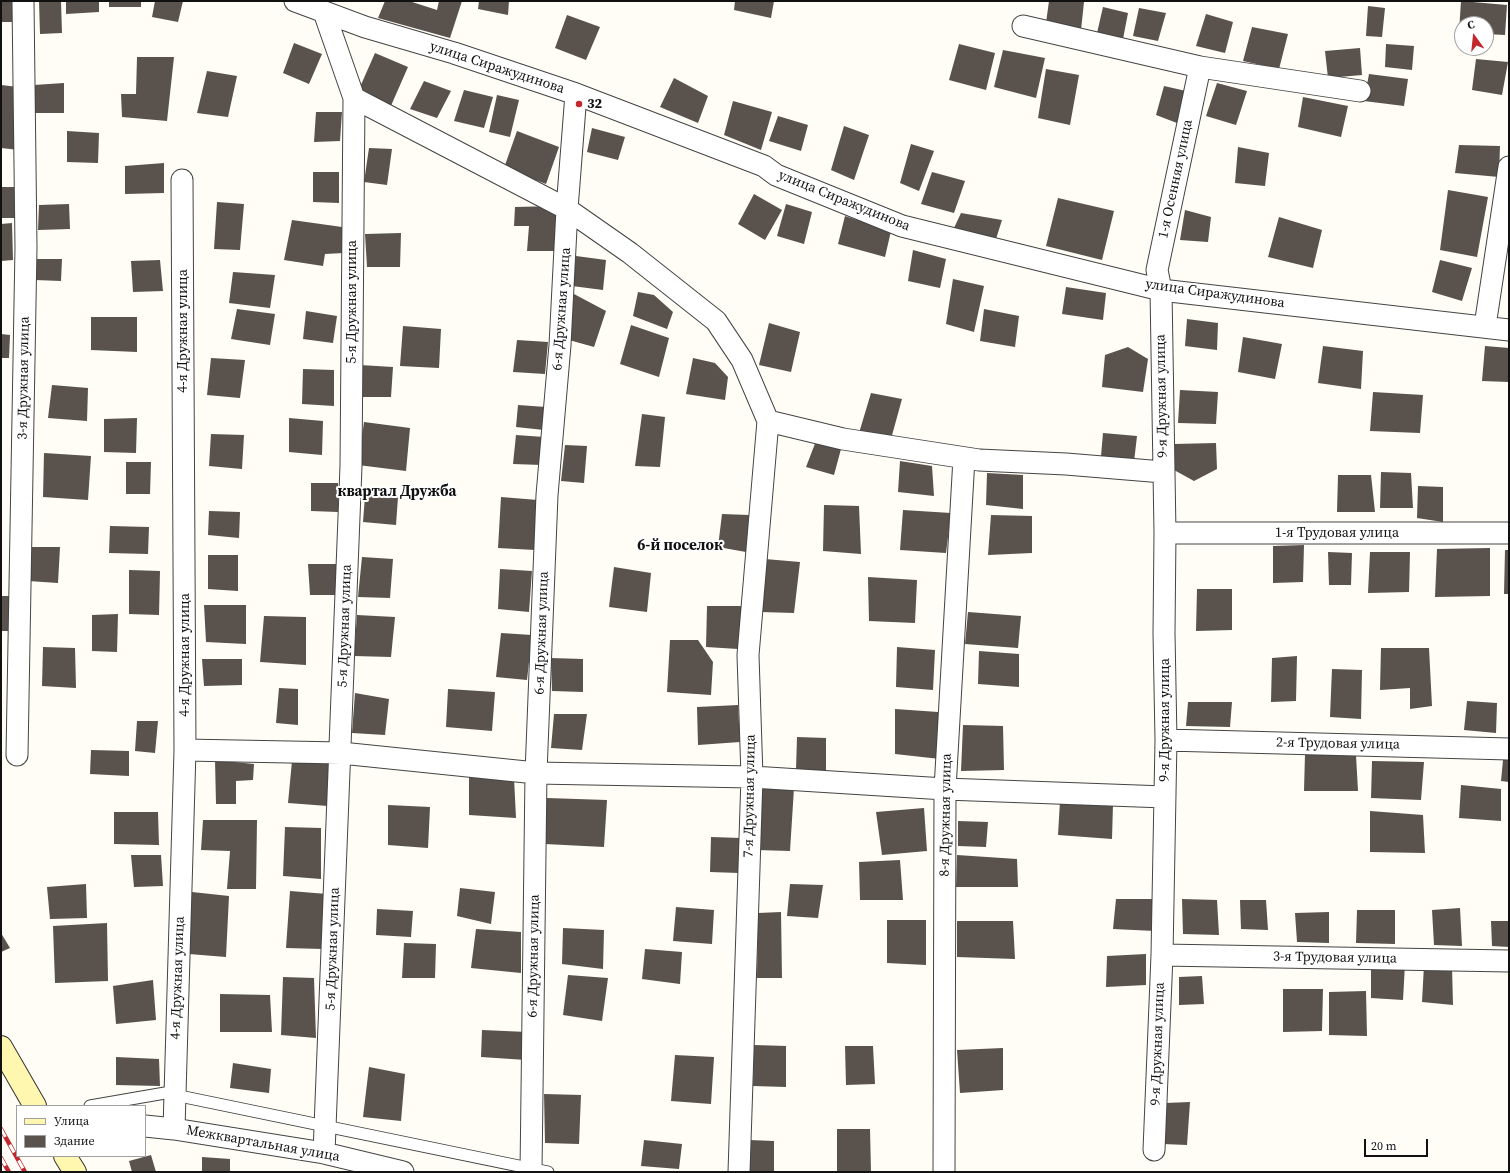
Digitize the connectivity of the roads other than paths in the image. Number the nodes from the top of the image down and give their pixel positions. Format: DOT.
graph roads {
  1 [pos="23,1"];
  2 [pos="295,1"];
  3 [pos="324,12"];
  4 [pos="1023,26"];
  5 [pos="1200,67"];
  6 [pos="1360,91"];
  7 [pos="576,94"];
  8 [pos="354,98"];
  9 [pos="1509,167"];
  10 [pos="182,180"];
  11 [pos="567,208"];
  12 [pos="1161,290"];
  13 [pos="1485,326"];
  14 [pos="1509,330"];
  15 [pos="768,421"];
  16 [pos="964,458"];
  17 [pos="1163,472"];
  18 [pos="1165,533"];
  19 [pos="1509,533"];
  20 [pos="1166,740"];
  21 [pos="1509,748"];
  22 [pos="185,750"];
  23 [pos="340,753"];
  24 [pos="17,755"];
  25 [pos="536,773"];
  26 [pos="752,777"];
  27 [pos="945,789"];
  28 [pos="1165,797"];
  29 [pos="1162,955"];
  30 [pos="1509,961"];
  31 [pos="1,1047"];
  32 [pos="175,1096"];
  33 [pos="34,1105"];
  34 [pos="96,1105"];
  35 [pos="146,1126"];
  36 [pos="326,1126"];
  37 [pos="174,1129"];
  38 [pos="1154,1150"];
  39 [pos="324,1153"];
  40 [pos="66,1157"];
  41 [pos="537,1171"];
  42 [pos="75,1172"];
  43 [pos="403,1172"];
  44 [pos="739,1172"];
  45 [pos="944,1172"];
  1 -- 24 [label="street, 3-я Дружная улица"];
  2 -- 3 [label="street, улица Сиражудинова"];
  3 -- 7 [label="street, улица Сиражудинова"];
  3 -- 8 [label="street, 5-я Дружная улица"];
  4 -- 5 [label="street"];
  5 -- 6 [label="street"];
  5 -- 12 [label="street, 1-я Осенняя улица"];
  7 -- 11 [label="street, 6-я Дружная улица"];
  7 -- 12 [label="street, улица Сиражудинова"];
  8 -- 11 [label="street"];
  8 -- 23 [label="street, 5-я Дружная улица"];
  9 -- 13 [label="street"];
  10 -- 22 [label="street, 4-я Дружная улица"];
  11 -- 15 [label="street"];
  11 -- 25 [label="street, 6-я Дружная улица"];
  12 -- 13 [label="street, улица Сиражудинова"];
  12 -- 17 [label="street, 9-я Дружная улица"];
  13 -- 14 [label="street, улица Сиражудинова"];
  15 -- 16 [label="street"];
  15 -- 26 [label="street, 7-я Дружная улица"];
  16 -- 17 [label="street"];
  16 -- 27 [label="street, 8-я Дружная улица"];
  17 -- 18 [label="street, 9-я Дружная улица"];
  18 -- 19 [label="street, 1-я Трудовая улица"];
  18 -- 20 [label="street, 9-я Дружная улица"];
  20 -- 21 [label="street, 2-я Трудовая улица"];
  20 -- 28 [label="street, 9-я Дружная улица"];
  22 -- 23 [label="street"];
  22 -- 32 [label="street, 4-я Дружная улица"];
  23 -- 25 [label="street"];
  23 -- 36 [label="street, 5-я Дружная улица"];
  25 -- 26 [label="street"];
  25 -- 41 [label="street, 6-я Дружная улица"];
  26 -- 27 [label="street"];
  26 -- 44 [label="street, 7-я Дружная улица"];
  27 -- 28 [label="street"];
  27 -- 45 [label="street, 8-я Дружная улица"];
  28 -- 29 [label="street, 9-я Дружная улица"];
  29 -- 30 [label="street, 3-я Трудовая улица"];
  29 -- 38 [label="street, 9-я Дружная улица"];
  31 -- 33 [label="street"];
  32 -- 34 [label="lane"];
  32 -- 36 [label="lane"];
  32 -- 37 [label="street, 4-я Дружная улица"];
  35 -- 37 [label="street, Межквартальная улица"];
  36 -- 39 [label="street, 5-я Дружная улица"];
  36 -- 41 [label="lane"];
  37 -- 39 [label="street, Межквартальная улица"];
  39 -- 43 [label="street, Межквартальная улица"];
  40 -- 42 [label="street"];
}
